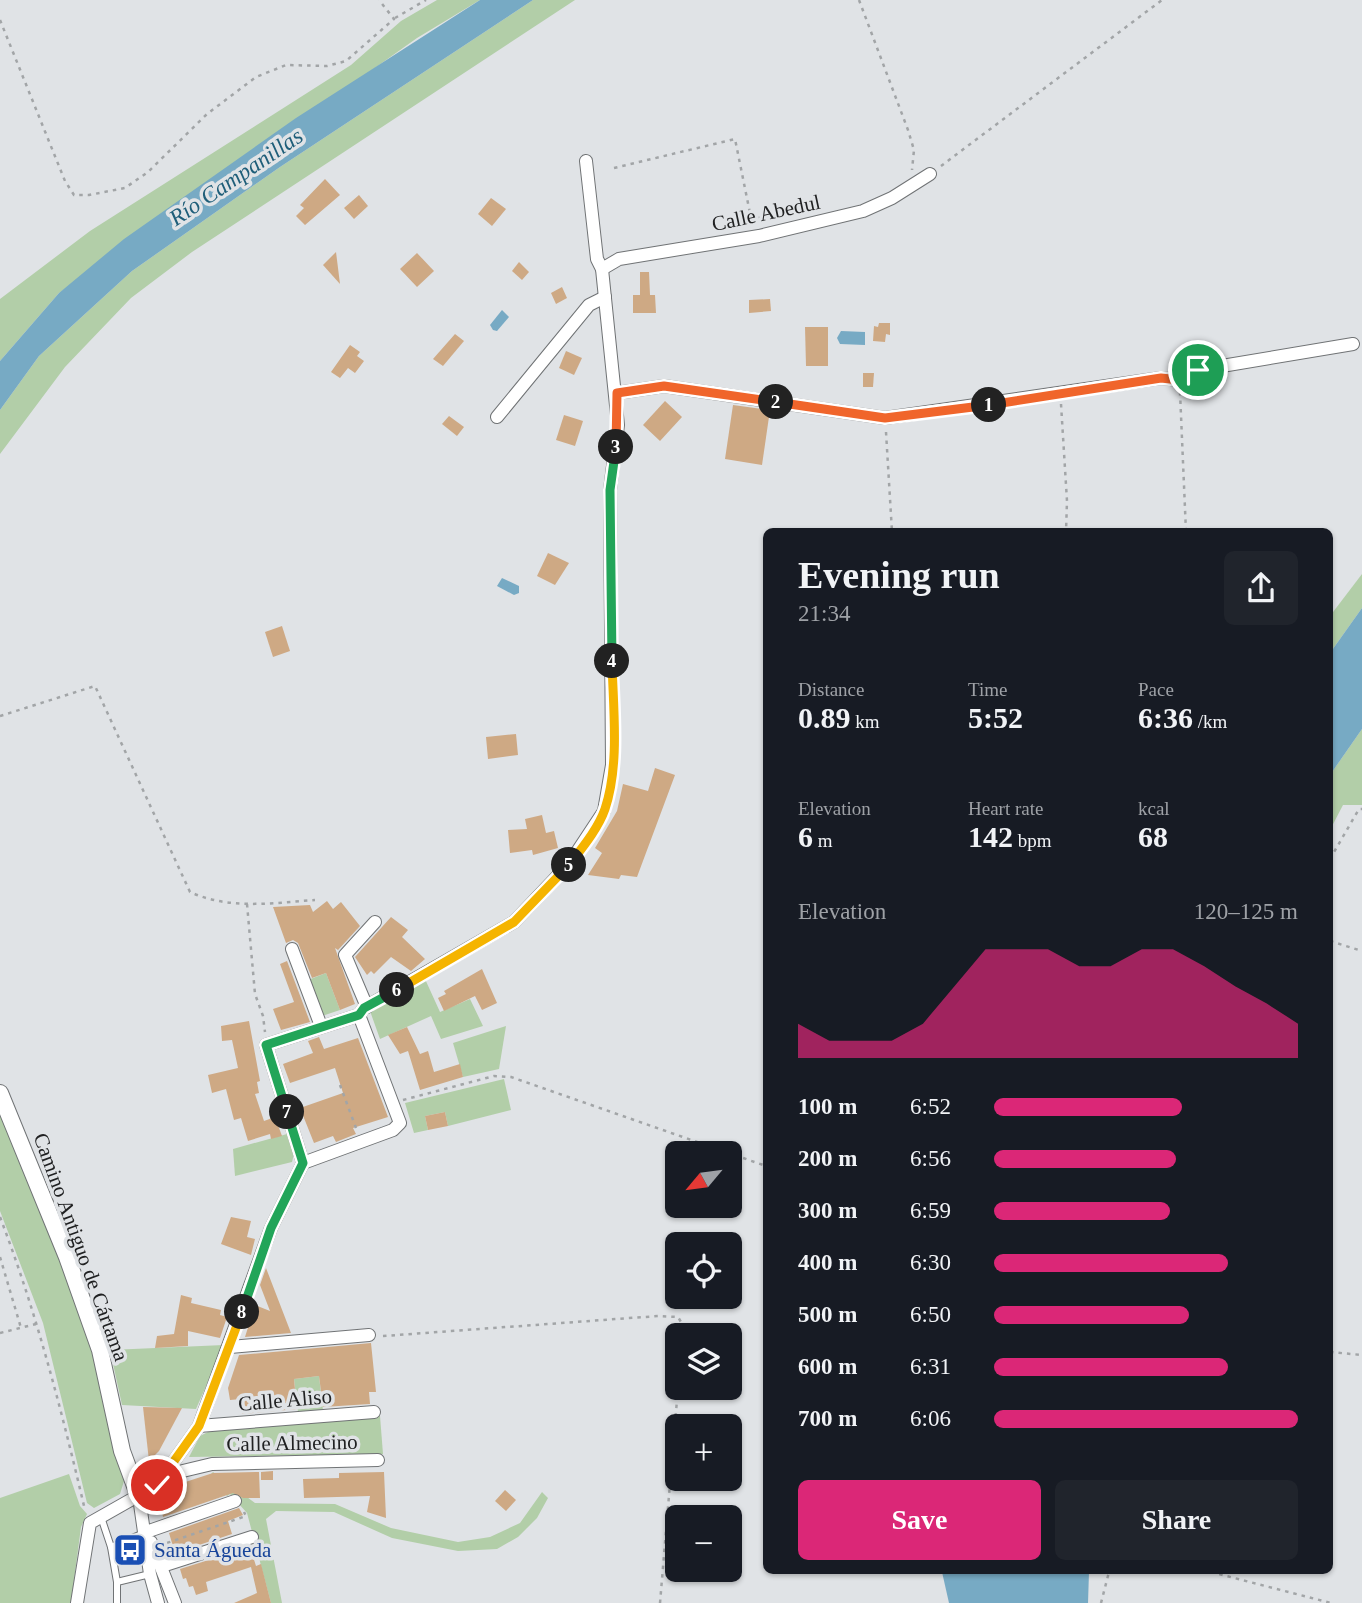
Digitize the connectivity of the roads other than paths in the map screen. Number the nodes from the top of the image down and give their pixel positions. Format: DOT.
graph roads {
  1 [pos="586,161"];
  2 [pos="932,173"];
  3 [pos="602,269"];
  4 [pos="605,297"];
  5 [pos="1353,344"];
  6 [pos="617,393"];
  7 [pos="497,417"];
  8 [pos="375,922"];
  9 [pos="292,949"];
  10 [pos="363,1011"];
  11 [pos="321,1026"];
  12 [pos="0,1093"];
  13 [pos="303,1163"];
  14 [pos="369,1335"];
  15 [pos="230,1347"];
  16 [pos="374,1412"];
  17 [pos="199,1426"];
  18 [pos="378,1460"];
  19 [pos="166,1475"];
  20 [pos="139,1497"];
  21 [pos="235,1501"];
  22 [pos="100,1516"];
  23 [pos="146,1532"];
  24 [pos="252,1537"];
  25 [pos="111,1547"];
  26 [pos="162,1566"];
  27 [pos="150,1574"];
  28 [pos="117,1582"];
  29 [pos="77,1603"];
  30 [pos="117,1603"];
  31 [pos="158,1603"];
  32 [pos="175,1603"];
  1 -- 3 [label="street"];
  2 -- 3 [label="street, Calle Abedul"];
  3 -- 4 [label="street"];
  4 -- 6 [label="street"];
  4 -- 7 [label="street"];
  5 -- 6 [label="street"];
  6 -- 10 [label="street"];
  8 -- 10 [label="street"];
  9 -- 11 [label="street"];
  10 -- 11 [label="street"];
  10 -- 13 [label="street"];
  11 -- 13 [label="street"];
  12 -- 20 [label="street, Camino Antiguo de Cártama"];
  13 -- 15 [label="street"];
  14 -- 15 [label="street"];
  15 -- 17 [label="street"];
  16 -- 17 [label="street, Calle Aliso"];
  17 -- 19 [label="street"];
  18 -- 19 [label="street, Calle Almecino"];
  19 -- 20 [label="street"];
  20 -- 22 [label="street"];
  20 -- 23 [label="street"];
  21 -- 23 [label="street"];
  22 -- 25 [label="lane"];
  22 -- 29 [label="street"];
  23 -- 25 [label="lane"];
  23 -- 26 [label="street"];
  23 -- 27 [label="street"];
  24 -- 26 [label="street"];
  25 -- 28 [label="lane"];
  26 -- 32 [label="street"];
  27 -- 28 [label="lane"];
  27 -- 31 [label="street"];
  28 -- 30 [label="lane"];
}
